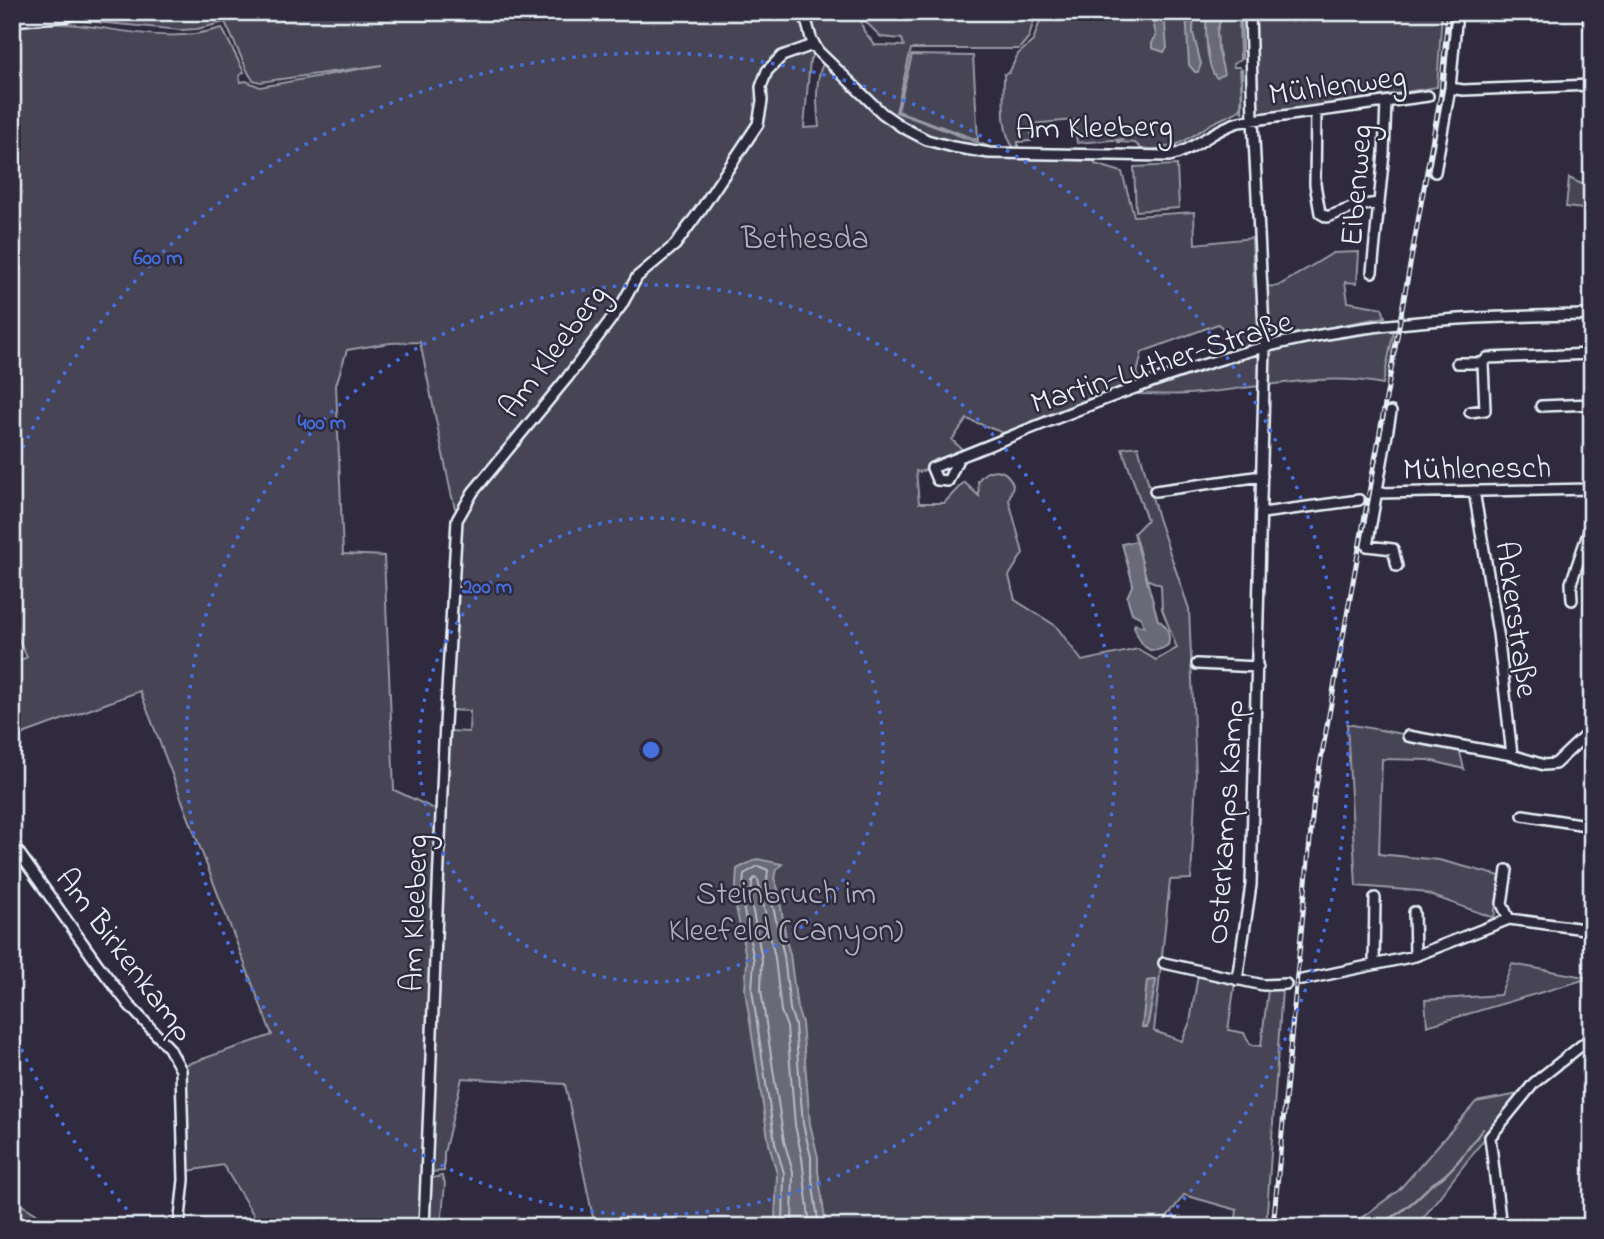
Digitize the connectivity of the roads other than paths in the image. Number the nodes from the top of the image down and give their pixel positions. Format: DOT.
graph roads {
  1 [pos="80,12"];
  2 [pos="804,12"];
  3 [pos="1250,12"];
  4 [pos="1457,12"];
  5 [pos="1588,12"];
  6 [pos="12,21"];
  7 [pos="1592,40"];
  8 [pos="813,45"];
  9 [pos="1592,85"];
  10 [pos="1450,88"];
  11 [pos="1428,96"];
  12 [pos="1386,103"];
  13 [pos="1315,112"];
  14 [pos="1253,120"];
  15 [pos="1435,172"];
  16 [pos="1378,203"];
  17 [pos="1372,272"];
  18 [pos="1592,315"];
  19 [pos="1592,321"];
  20 [pos="1265,347"];
  21 [pos="1591,354"];
  22 [pos="1457,363"];
  23 [pos="1483,363"];
  24 [pos="1592,405"];
  25 [pos="1541,406"];
  26 [pos="1391,412"];
  27 [pos="1471,412"];
  28 [pos="959,457"];
  29 [pos="1262,476"];
  30 [pos="1592,489"];
  31 [pos="1155,491"];
  32 [pos="1474,491"];
  33 [pos="1377,493"];
  34 [pos="1359,500"];
  35 [pos="1592,511"];
  36 [pos="1262,513"];
  37 [pos="1592,522"];
  38 [pos="1397,566"];
  39 [pos="1572,600"];
  40 [pos="1197,664"];
  41 [pos="1258,667"];
  42 [pos="1592,729"];
  43 [pos="1408,736"];
  44 [pos="1512,755"];
  45 [pos="1523,815"];
  46 [pos="1592,826"];
  47 [pos="12,843"];
  48 [pos="1507,870"];
  49 [pos="1375,898"];
  50 [pos="1414,912"];
  51 [pos="1509,919"];
  52 [pos="1592,930"];
  53 [pos="1415,956"];
  54 [pos="1164,963"];
  55 [pos="1374,964"];
  56 [pos="1237,980"];
  57 [pos="1301,980"];
  58 [pos="1286,984"];
  59 [pos="1592,1037"];
  60 [pos="179,1227"];
  61 [pos="424,1227"];
  62 [pos="1501,1227"];
  1 -- 6 [label="street"];
  2 -- 8 [label="street"];
  3 -- 14 [label="street, Osterkamps Kamp"];
  4 -- 10 [label="street"];
  5 -- 7 [label="street"];
  8 -- 14 [label="street, Am Kleeberg"];
  8 -- 61 [label="street, Am Kleeberg"];
  9 -- 10 [label="street, Mühlenweg"];
  10 -- 15 [label="street"];
  11 -- 12 [label="street, Mühlenweg"];
  12 -- 13 [label="street, Mühlenweg"];
  12 -- 16 [label="street, Eibenweg"];
  13 -- 14 [label="street, Mühlenweg"];
  13 -- 16 [label="street"];
  14 -- 20 [label="street, Osterkamps Kamp"];
  16 -- 17 [label="street, Eibenweg"];
  18 -- 20 [label="street, Martin-Luther-Straße"];
  19 -- 21 [label="street"];
  20 -- 28 [label="street, Martin-Luther-Straße"];
  20 -- 29 [label="street, Osterkamps Kamp"];
  21 -- 23 [label="street"];
  21 -- 24 [label="street"];
  22 -- 23 [label="street"];
  23 -- 27 [label="street"];
  24 -- 25 [label="street"];
  24 -- 30 [label="street"];
  26 -- 33 [label="street"];
  29 -- 31 [label="street"];
  29 -- 36 [label="street, Osterkamps Kamp"];
  30 -- 32 [label="street, Mühlenesch"];
  30 -- 35 [label="street"];
  32 -- 33 [label="street, Mühlenesch"];
  32 -- 44 [label="street, Ackerstraße"];
  33 -- 38 [label="street, Mühlenesch"];
  34 -- 36 [label="street"];
  36 -- 41 [label="street, Osterkamps Kamp"];
  37 -- 39 [label="street"];
  40 -- 41 [label="street, Osterkamps Kamp"];
  41 -- 56 [label="street, Osterkamps Kamp"];
  42 -- 44 [label="street"];
  43 -- 44 [label="street"];
  45 -- 46 [label="street"];
  47 -- 60 [label="street, Am Birkenkamp"];
  48 -- 51 [label="street"];
  49 -- 55 [label="street"];
  50 -- 53 [label="street"];
  51 -- 52 [label="street"];
  51 -- 53 [label="street"];
  53 -- 55 [label="street"];
  54 -- 56 [label="street, Osterkamps Kamp"];
  55 -- 57 [label="street"];
  56 -- 58 [label="street, Osterkamps Kamp"];
  59 -- 62 [label="street"];
}
